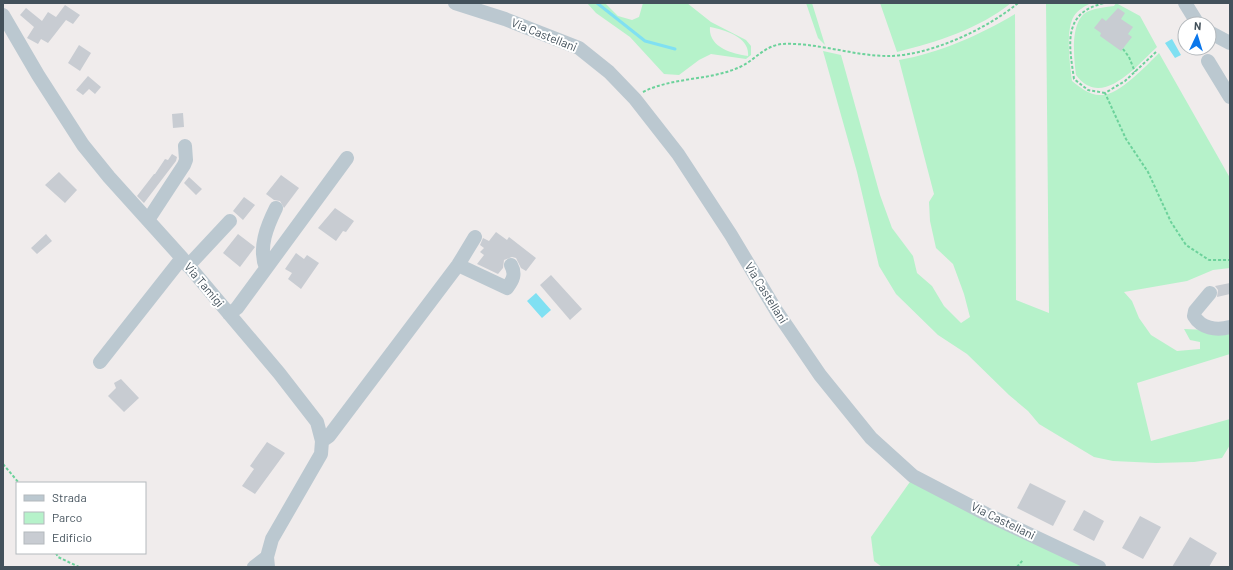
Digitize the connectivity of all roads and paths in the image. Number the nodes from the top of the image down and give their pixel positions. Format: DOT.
graph roads {
  1 [pos="455,3"];
  2 [pos="1018,3"];
  3 [pos="1105,3"];
  4 [pos="1185,3"];
  5 [pos="3,15"];
  6 [pos="1193,16"];
  7 [pos="1217,36"];
  8 [pos="1230,43"];
  9 [pos="1123,49"];
  10 [pos="1156,52"];
  11 [pos="1208,62"];
  12 [pos="1135,72"];
  13 [pos="1104,93"];
  14 [pos="1230,97"];
  15 [pos="633,98"];
  16 [pos="185,146"];
  17 [pos="347,158"];
  18 [pos="276,208"];
  19 [pos="148,220"];
  20 [pos="230,221"];
  21 [pos="475,237"];
  22 [pos="1230,260"];
  23 [pos="185,262"];
  24 [pos="458,265"];
  25 [pos="511,265"];
  26 [pos="266,268"];
  27 [pos="1210,293"];
  28 [pos="229,314"];
  29 [pos="1230,327"];
  30 [pos="100,362"];
  31 [pos="322,441"];
  32 [pos="3,464"];
  33 [pos="18,482"];
  34 [pos="56,554"];
  35 [pos="1022,560"];
  36 [pos="267,562"];
  37 [pos="79,567"];
  38 [pos="254,567"];
  39 [pos="1017,567"];
  40 [pos="1099,567"];
  1 -- 15 [label="street, Via Castellani"];
  2 -- 15 [label="path"];
  3 -- 13 [label="path"];
  4 -- 6 [label="street"];
  5 -- 19 [label="street, Via Tamigi"];
  7 -- 8 [label="street"];
  9 -- 12 [label="path"];
  10 -- 12 [label="path"];
  11 -- 14 [label="street"];
  12 -- 13 [label="path"];
  13 -- 22 [label="path"];
  15 -- 40 [label="street, Via Castellani"];
  16 -- 19 [label="street"];
  17 -- 26 [label="street"];
  18 -- 26 [label="street"];
  19 -- 23 [label="street, Via Tamigi"];
  20 -- 23 [label="street"];
  21 -- 24 [label="street"];
  23 -- 28 [label="street, Via Tamigi"];
  23 -- 30 [label="street"];
  24 -- 25 [label="street"];
  24 -- 31 [label="street"];
  26 -- 28 [label="street"];
  27 -- 29 [label="street"];
  28 -- 31 [label="street, Via Tamigi"];
  31 -- 36 [label="street, Via Tamigi"];
  32 -- 33 [label="path"];
  34 -- 37 [label="path"];
  35 -- 39 [label="path"];
  36 -- 38 [label="street"];
}
